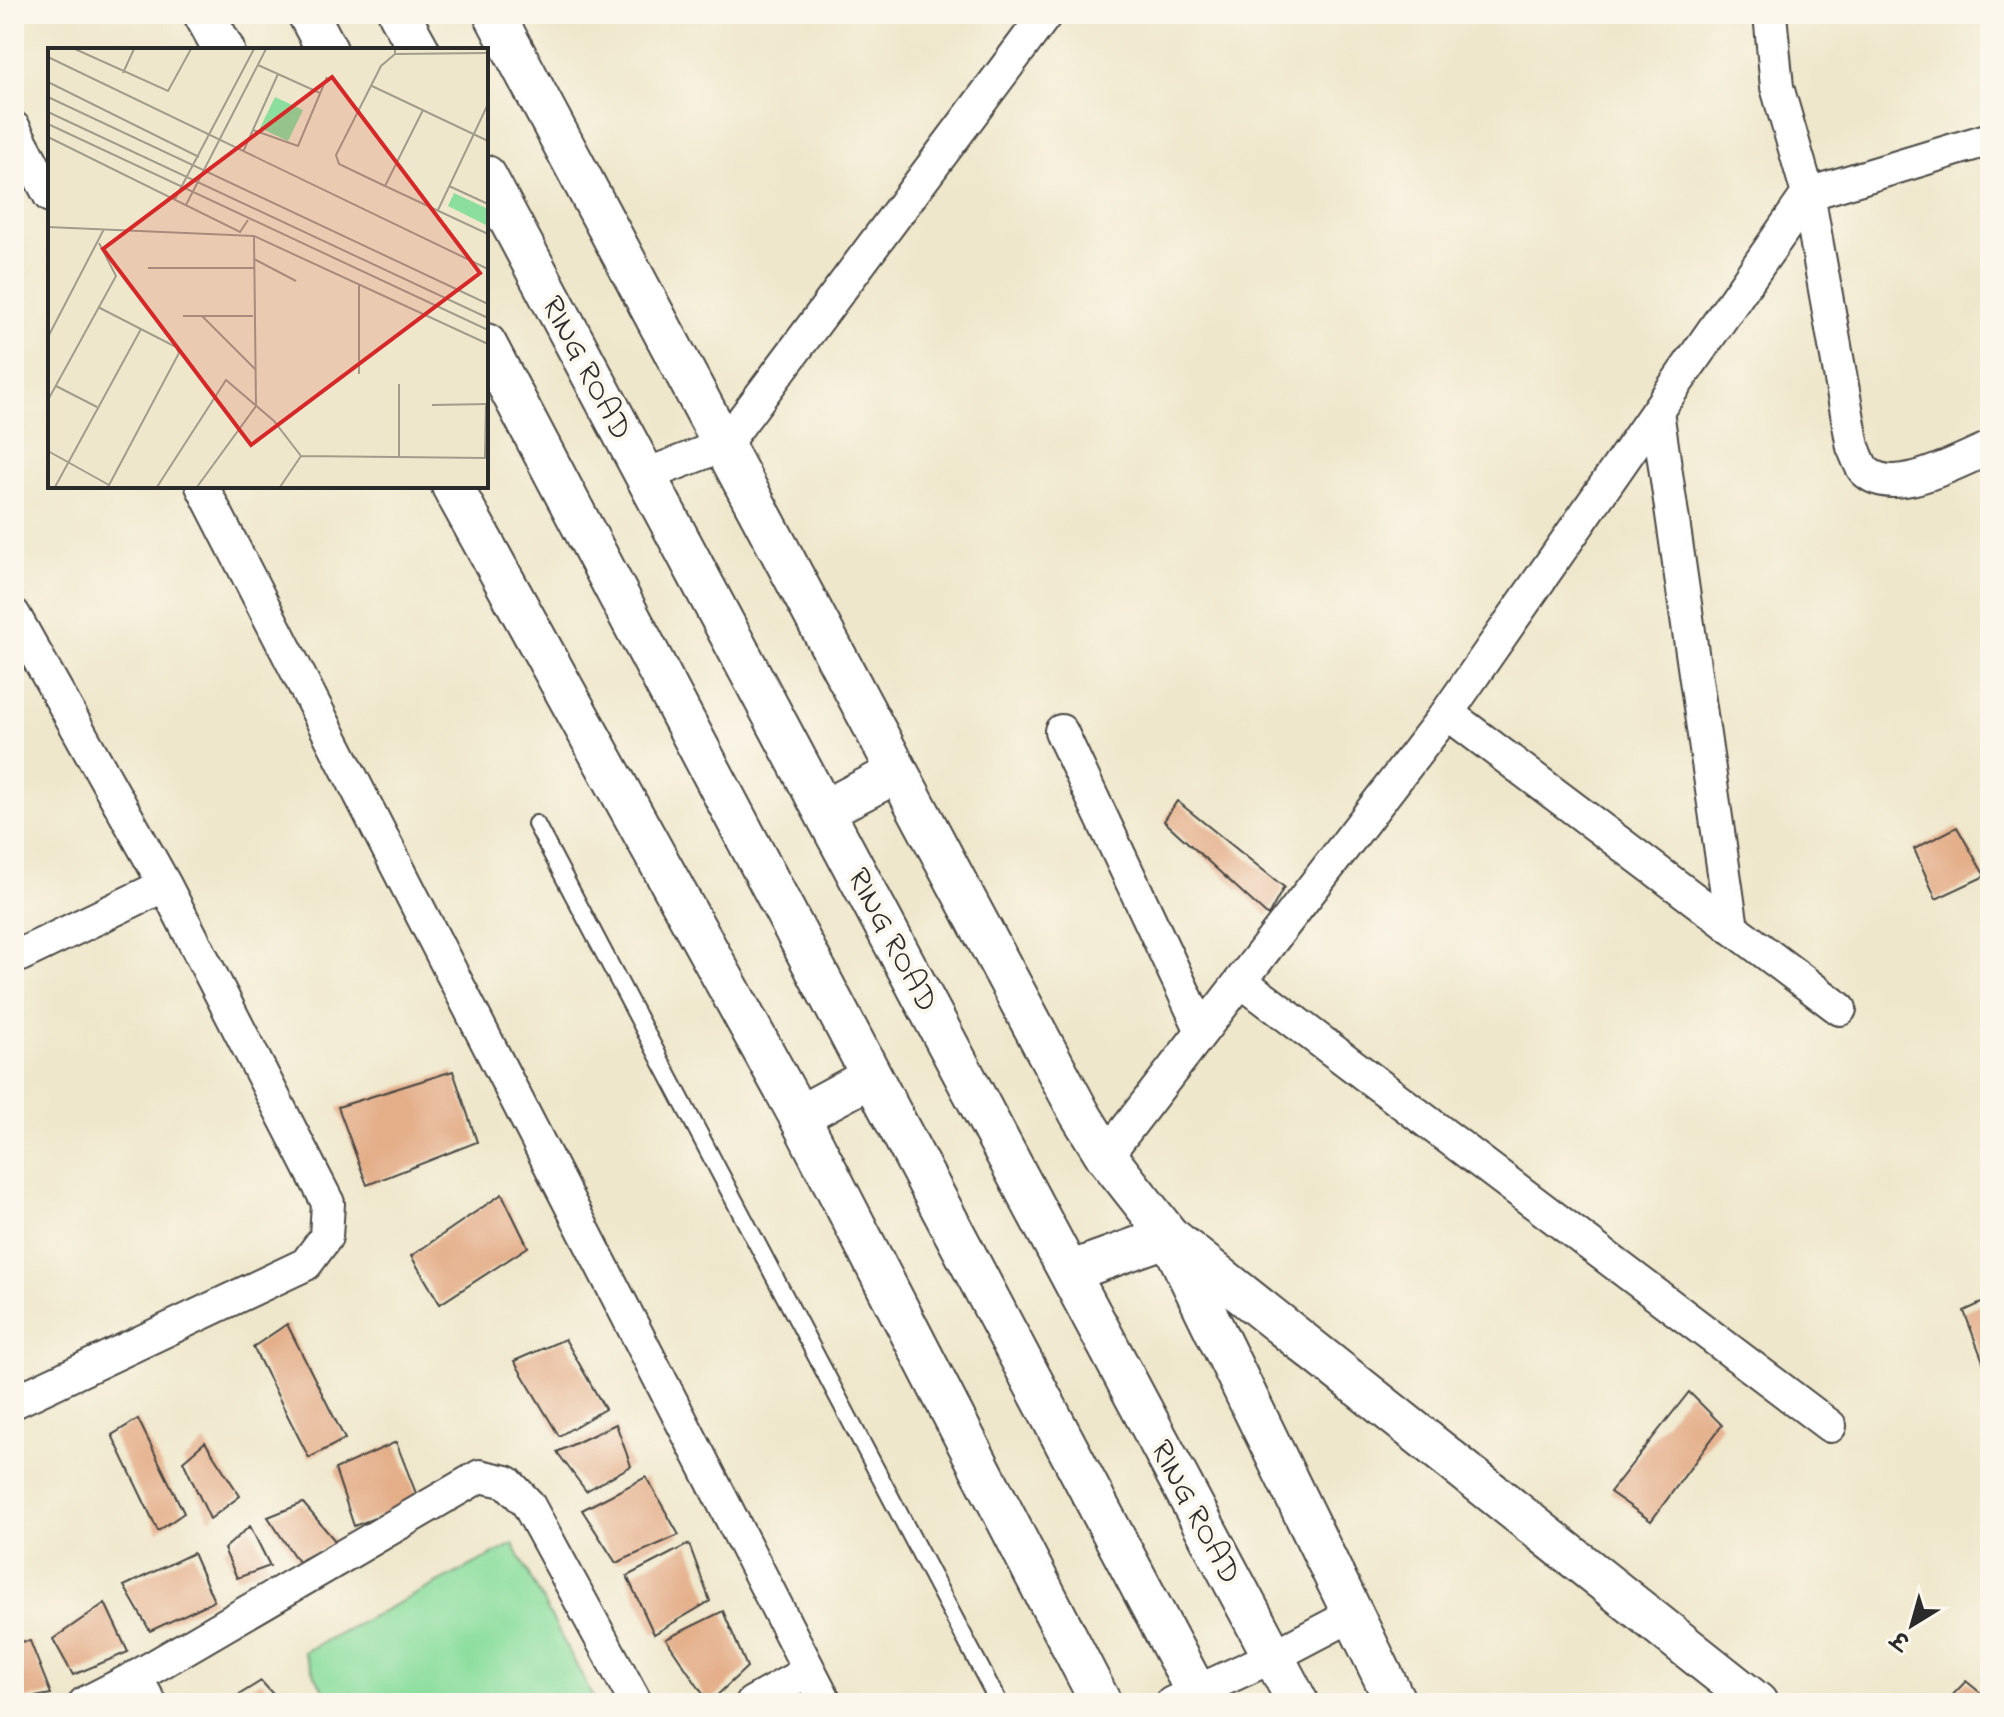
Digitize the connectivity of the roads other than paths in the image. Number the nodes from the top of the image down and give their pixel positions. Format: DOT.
graph roads {
  1 [pos="204,14"];
  2 [pos="308,14"];
  3 [pos="399,14"];
  4 [pos="494,14"];
  5 [pos="1046,14"];
  6 [pos="1770,14"];
  7 [pos="223,48"];
  8 [pos="326,48"];
  9 [pos="418,48"];
  10 [pos="14,128"];
  11 [pos="1990,139"];
  12 [pos="488,180"];
  13 [pos="48,192"];
  14 [pos="1808,194"];
  15 [pos="488,348"];
  16 [pos="1657,411"];
  17 [pos="724,445"];
  18 [pos="1990,448"];
  19 [pos="646,475"];
  20 [pos="203,488"];
  21 [pos="453,488"];
  22 [pos="14,615"];
  23 [pos="1447,713"];
  24 [pos="1061,731"];
  25 [pos="896,773"];
  26 [pos="825,810"];
  27 [pos="536,824"];
  28 [pos="165,885"];
  29 [pos="1732,928"];
  30 [pos="14,958"];
  31 [pos="1241,981"];
  32 [pos="1840,1009"];
  33 [pos="1202,1031"];
  34 [pos="871,1077"];
  35 [pos="799,1116"];
  36 [pos="1106,1156"];
  37 [pos="1169,1236"];
  38 [pos="1069,1272"];
  39 [pos="14,1402"];
  40 [pos="1830,1426"];
  41 [pos="1352,1615"];
  42 [pos="1274,1656"];
  43 [pos="809,1671"];
  44 [pos="143,1690"];
  45 [pos="1190,1700"];
  46 [pos="1386,1700"];
  47 [pos="85,1703"];
  48 [pos="636,1703"];
  49 [pos="752,1703"];
  50 [pos="826,1703"];
  51 [pos="999,1703"];
  52 [pos="1101,1703"];
  53 [pos="1298,1703"];
  54 [pos="1757,1703"];
  1 -- 7 [label="street"];
  2 -- 8 [label="street"];
  3 -- 9 [label="street"];
  4 -- 17 [label="street"];
  5 -- 17 [label="street"];
  6 -- 14 [label="street"];
  10 -- 13 [label="street"];
  11 -- 14 [label="street"];
  12 -- 19 [label="street, RING ROAD"];
  14 -- 16 [label="street"];
  14 -- 18 [label="street"];
  15 -- 34 [label="street"];
  16 -- 23 [label="street"];
  16 -- 29 [label="street"];
  17 -- 19 [label="street"];
  17 -- 25 [label="street"];
  19 -- 26 [label="street, RING ROAD"];
  20 -- 43 [label="street"];
  21 -- 35 [label="street"];
  22 -- 28 [label="street"];
  23 -- 29 [label="street"];
  23 -- 31 [label="street"];
  24 -- 33 [label="street"];
  25 -- 26 [label="street"];
  25 -- 36 [label="street"];
  26 -- 38 [label="street, RING ROAD"];
  27 -- 51 [label="lane"];
  28 -- 30 [label="street"];
  28 -- 39 [label="street"];
  29 -- 32 [label="street"];
  31 -- 33 [label="street"];
  31 -- 40 [label="street"];
  33 -- 36 [label="street"];
  34 -- 35 [label="street"];
  34 -- 45 [label="street"];
  35 -- 52 [label="street"];
  36 -- 37 [label="street"];
  37 -- 38 [label="street"];
  37 -- 41 [label="street"];
  37 -- 54 [label="street"];
  38 -- 42 [label="street, RING ROAD"];
  41 -- 42 [label="street"];
  41 -- 46 [label="street"];
  42 -- 45 [label="street"];
  42 -- 53 [label="street, RING ROAD"];
  43 -- 49 [label="street"];
  43 -- 50 [label="street"];
  44 -- 47 [label="street"];
  44 -- 48 [label="street"];
}
